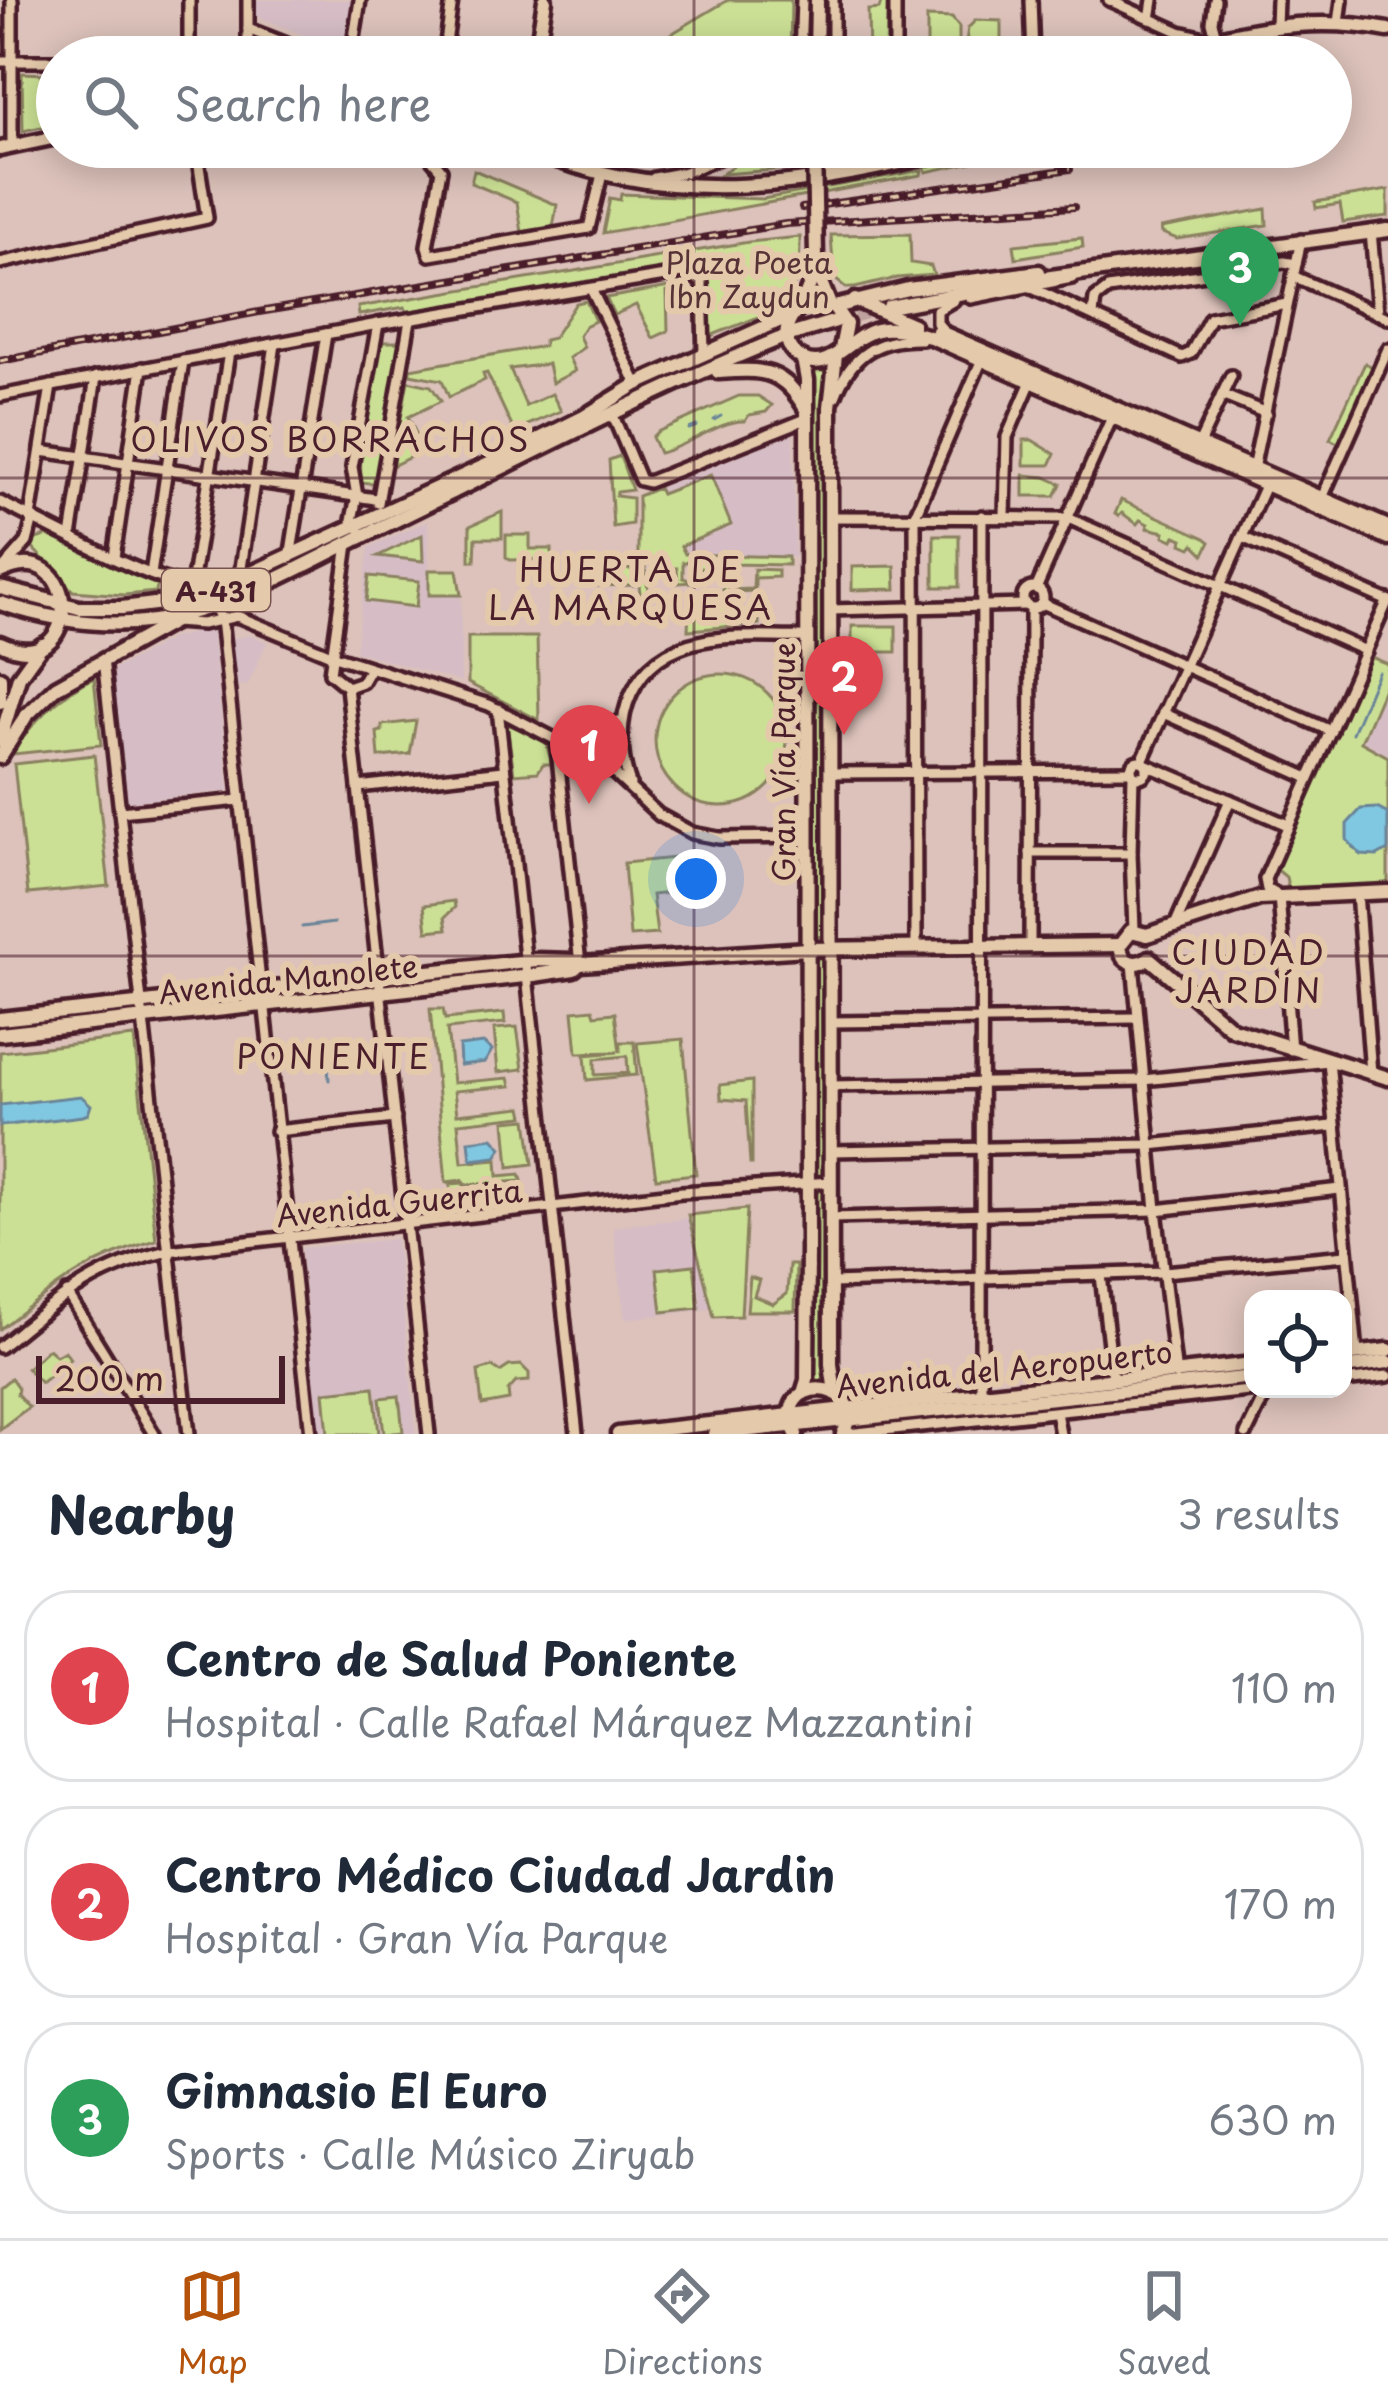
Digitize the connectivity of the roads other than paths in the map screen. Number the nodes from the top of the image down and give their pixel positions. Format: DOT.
graph roads {
  1 [pos="12,0"];
  2 [pos="189,0"];
  3 [pos="248,0"];
  4 [pos="360,0"];
  5 [pos="452,0"];
  6 [pos="545,0"];
  7 [pos="895,0"];
  8 [pos="1031,0"];
  9 [pos="1109,0"];
  10 [pos="1153,0"];
  11 [pos="1215,0"];
  12 [pos="1276,0"];
  13 [pos="1342,0"];
  14 [pos="817,1"];
  15 [pos="833,1"];
  16 [pos="802,4"];
  17 [pos="1150,19"];
  18 [pos="1339,23"];
  19 [pos="1276,25"];
  20 [pos="248,29"];
  21 [pos="1388,30"];
  22 [pos="189,36"];
  23 [pos="248,36"];
  24 [pos="266,36"];
  25 [pos="354,36"];
  26 [pos="447,36"];
  27 [pos="539,36"];
  28 [pos="801,36"];
  29 [pos="816,36"];
  30 [pos="833,36"];
  31 [pos="895,36"];
  32 [pos="1032,36"];
  33 [pos="1201,36"];
  34 [pos="1212,36"];
  35 [pos="1222,36"];
  36 [pos="6,61"];
  37 [pos="36,142"];
  38 [pos="6,148"];
  39 [pos="199,168"];
  40 [pos="440,168"];
  41 [pos="584,168"];
  42 [pos="695,168"];
  43 [pos="814,168"];
  44 [pos="858,168"];
  45 [pos="602,174"];
  46 [pos="640,182"];
  47 [pos="1383,230"];
  48 [pos="1300,240"];
  49 [pos="0,263"];
  50 [pos="816,264"];
  51 [pos="1296,264"];
  52 [pos="1088,272"];
  53 [pos="1293,276"];
  54 [pos="1032,288"];
  55 [pos="591,289"];
  56 [pos="855,301"];
  57 [pos="1287,304"];
  58 [pos="886,305"];
  59 [pos="833,312"];
  60 [pos="1093,315"];
  61 [pos="1383,315"];
  62 [pos="410,320"];
  63 [pos="378,325"];
  64 [pos="790,325"];
  65 [pos="940,332"];
  66 [pos="326,334"];
  67 [pos="275,344"];
  68 [pos="1388,349"];
  69 [pos="229,352"];
  70 [pos="704,352"];
  71 [pos="839,352"];
  72 [pos="799,356"];
  73 [pos="983,357"];
  74 [pos="183,361"];
  75 [pos="142,368"];
  76 [pos="718,372"];
  77 [pos="1231,376"];
  78 [pos="96,377"];
  79 [pos="1032,379"];
  80 [pos="637,384"];
  81 [pos="51,386"];
  82 [pos="1222,394"];
  83 [pos="0,396"];
  84 [pos="830,407"];
  85 [pos="1266,413"];
  86 [pos="806,415"];
  87 [pos="1114,416"];
  88 [pos="614,418"];
  89 [pos="585,422"];
  90 [pos="1199,444"];
  91 [pos="41,451"];
  92 [pos="84,457"];
  93 [pos="128,464"];
  94 [pos="167,469"];
  95 [pos="1249,470"];
  96 [pos="210,475"];
  97 [pos="1268,479"];
  98 [pos="254,482"];
  99 [pos="302,488"];
  100 [pos="352,496"];
  101 [pos="1322,498"];
  102 [pos="376,500"];
  103 [pos="0,502"];
  104 [pos="383,514"];
  105 [pos="915,515"];
  106 [pos="1006,515"];
  107 [pos="982,516"];
  108 [pos="830,517"];
  109 [pos="32,518"];
  110 [pos="1068,518"];
  111 [pos="356,526"];
  112 [pos="1384,527"];
  113 [pos="370,533"];
  114 [pos="71,537"];
  115 [pos="1242,537"];
  116 [pos="27,542"];
  117 [pos="348,544"];
  118 [pos="113,557"];
  119 [pos="290,557"];
  120 [pos="39,568"];
  121 [pos="1,571"];
  122 [pos="151,574"];
  123 [pos="239,581"];
  124 [pos="1221,584"];
  125 [pos="0,588"];
  126 [pos="1036,589"];
  127 [pos="210,598"];
  128 [pos="1388,601"];
  129 [pos="0,603"];
  130 [pos="1033,605"];
  131 [pos="982,608"];
  132 [pos="916,609"];
  133 [pos="830,610"];
  134 [pos="64,612"];
  135 [pos="188,614"];
  136 [pos="221,620"];
  137 [pos="174,622"];
  138 [pos="202,624"];
  139 [pos="153,628"];
  140 [pos="806,638"];
  141 [pos="0,643"];
  142 [pos="44,644"];
  143 [pos="1366,651"];
  144 [pos="331,655"];
  145 [pos="103,659"];
  146 [pos="1184,666"];
  147 [pos="370,668"];
  148 [pos="0,678"];
  149 [pos="347,687"];
  150 [pos="0,702"];
  151 [pos="626,706"];
  152 [pos="498,709"];
  153 [pos="1163,713"];
  154 [pos="1330,731"];
  155 [pos="556,739"];
  156 [pos="0,741"];
  157 [pos="621,753"];
  158 [pos="0,757"];
  159 [pos="592,757"];
  160 [pos="1144,763"];
  161 [pos="605,765"];
  162 [pos="503,770"];
  163 [pos="981,771"];
  164 [pos="1031,771"];
  165 [pos="915,772"];
  166 [pos="831,773"];
  167 [pos="1132,773"];
  168 [pos="1309,778"];
  169 [pos="630,784"];
  170 [pos="358,788"];
  171 [pos="240,800"];
  172 [pos="1230,800"];
  173 [pos="120,812"];
  174 [pos="1288,825"];
  175 [pos="808,837"];
  176 [pos="1030,853"];
  177 [pos="1131,853"];
  178 [pos="1388,892"];
  179 [pos="1357,893"];
  180 [pos="1279,896"];
  181 [pos="1176,923"];
  182 [pos="1141,932"];
  183 [pos="1120,945"];
  184 [pos="1030,946"];
  185 [pos="981,947"];
  186 [pos="916,948"];
  187 [pos="807,949"];
  188 [pos="830,949"];
  189 [pos="1149,958"];
  190 [pos="1133,963"];
  191 [pos="580,964"];
  192 [pos="525,968"];
  193 [pos="379,977"];
  194 [pos="381,993"];
  195 [pos="261,998"];
  196 [pos="140,1003"];
  197 [pos="1136,1018"];
  198 [pos="0,1019"];
  199 [pos="142,1019"];
  200 [pos="981,1020"];
  201 [pos="831,1022"];
  202 [pos="0,1034"];
  203 [pos="1291,1050"];
  204 [pos="1329,1061"];
  205 [pos="1371,1073"];
  206 [pos="1388,1078"];
  207 [pos="1143,1080"];
  208 [pos="981,1084"];
  209 [pos="831,1086"];
  210 [pos="394,1118"];
  211 [pos="1333,1126"];
  212 [pos="276,1131"];
  213 [pos="1150,1144"];
  214 [pos="981,1149"];
  215 [pos="831,1151"];
  216 [pos="831,1182"];
  217 [pos="807,1183"];
  218 [pos="1340,1189"];
  219 [pos="551,1209"];
  220 [pos="1156,1210"];
  221 [pos="981,1214"];
  222 [pos="831,1219"];
  223 [pos="406,1225"];
  224 [pos="288,1238"];
  225 [pos="168,1251"];
  226 [pos="1346,1255"];
  227 [pos="1164,1272"];
  228 [pos="1101,1275"];
  229 [pos="981,1280"];
  230 [pos="832,1283"];
  231 [pos="1347,1290"];
  232 [pos="67,1293"];
  233 [pos="0,1347"];
  234 [pos="1388,1350"];
  235 [pos="1352,1354"];
  236 [pos="1388,1362"];
  237 [pos="1244,1366"];
  238 [pos="1352,1367"];
  239 [pos="1388,1376"];
  240 [pos="1244,1377"];
  241 [pos="1180,1378"];
  242 [pos="1112,1380"];
  243 [pos="1352,1380"];
  244 [pos="1244,1392"];
  245 [pos="835,1393"];
  246 [pos="803,1394"];
  247 [pos="981,1396"];
  248 [pos="1264,1398"];
  249 [pos="1056,1412"];
  250 [pos="983,1420"];
  251 [pos="846,1424"];
  252 [pos="793,1425"];
  253 [pos="154,1434"];
  254 [pos="189,1434"];
  255 [pos="311,1434"];
  256 [pos="429,1434"];
  257 [pos="577,1434"];
  258 [pos="618,1434"];
  259 [pos="714,1434"];
  260 [pos="985,1434"];
  261 [pos="1060,1434"];
  262 [pos="1246,1434"];
  1 -- 36 [label="street"];
  2 -- 22 [label="street"];
  3 -- 20 [label="street"];
  4 -- 25 [label="street"];
  5 -- 26 [label="street"];
  6 -- 27 [label="main road"];
  7 -- 31 [label="street"];
  8 -- 32 [label="street"];
  9 -- 17 [label="street"];
  10 -- 17 [label="street"];
  11 -- 34 [label="street"];
  12 -- 19 [label="street"];
  13 -- 18 [label="street"];
  14 -- 15 [label="street"];
  14 -- 16 [label="street"];
  14 -- 29 [label="main road"];
  15 -- 30 [label="street"];
  16 -- 28 [label="street"];
  17 -- 33 [label="street"];
  18 -- 19 [label="main road"];
  18 -- 21 [label="main road"];
  19 -- 35 [label="main road"];
  20 -- 23 [label="street"];
  20 -- 24 [label="street"];
  36 -- 38 [label="street"];
  37 -- 38 [label="main road"];
  39 -- 49 [label="street"];
  40 -- 45 [label="street"];
  41 -- 45 [label="main road"];
  42 -- 46 [label="street"];
  43 -- 50 [label="main road, bridge"];
  44 -- 46 [label="main road"];
  45 -- 46 [label="main road"];
  47 -- 48 [label="main road"];
  47 -- 61 [label="street"];
  48 -- 51 [label="street"];
  48 -- 52 [label="main road"];
  50 -- 59 [label="main road"];
  50 -- 64 [label="main road"];
  51 -- 53 [label="street"];
  51 -- 60 [label="street"];
  52 -- 54 [label="street"];
  52 -- 56 [label="main road"];
  52 -- 58 [label="main road"];
  53 -- 57 [label="street"];
  53 -- 61 [label="street"];
  54 -- 60 [label="street"];
  54 -- 65 [label="street"];
  55 -- 62 [label="street"];
  55 -- 70 [label="street"];
  55 -- 80 [label="street"];
  56 -- 59 [label="main road"];
  56 -- 65 [label="main road"];
  57 -- 60 [label="street"];
  57 -- 85 [label="street"];
  59 -- 64 [label="main road, A-431"];
  59 -- 64 [label="main road"];
  59 -- 71 [label="main road"];
  62 -- 63 [label="street"];
  62 -- 102 [label="street"];
  63 -- 66 [label="street"];
  63 -- 100 [label="street"];
  64 -- 70 [label="main road"];
  64 -- 72 [label="main road"];
  64 -- 89 [label="main road, A-431"];
  65 -- 71 [label="main road"];
  65 -- 73 [label="main road"];
  65 -- 84 [label="street"];
  65 -- 90 [label="main road"];
  66 -- 67 [label="street"];
  66 -- 99 [label="street"];
  67 -- 69 [label="street"];
  67 -- 98 [label="street"];
  68 -- 101 [label="street"];
  69 -- 74 [label="street"];
  69 -- 96 [label="street"];
  70 -- 80 [label="main road"];
  71 -- 72 [label="main road"];
  71 -- 84 [label="main road, Gran Vía Parque"];
  72 -- 76 [label="main road"];
  72 -- 86 [label="main road, Gran Vía Parque"];
  73 -- 79 [label="main road"];
  73 -- 105 [label="street"];
  74 -- 75 [label="street"];
  74 -- 94 [label="street"];
  75 -- 78 [label="street"];
  75 -- 93 [label="street"];
  76 -- 86 [label="main road"];
  76 -- 88 [label="main road"];
  77 -- 82 [label="street"];
  78 -- 81 [label="street"];
  78 -- 92 [label="street"];
  79 -- 87 [label="main road"];
  79 -- 106 [label="street"];
  80 -- 89 [label="main road"];
  81 -- 83 [label="street"];
  81 -- 91 [label="street"];
  82 -- 85 [label="street"];
  82 -- 90 [label="street"];
  84 -- 108 [label="main road, Gran Vía Parque"];
  85 -- 95 [label="street"];
  86 -- 88 [label="street"];
  86 -- 140 [label="main road, Gran Vía Parque"];
  87 -- 95 [label="main road"];
  87 -- 110 [label="street"];
  88 -- 89 [label="main road"];
  89 -- 104 [label="main road, A-431"];
  89 -- 113 [label="main road, A-431"];
  90 -- 95 [label="main road"];
  91 -- 92 [label="street"];
  91 -- 109 [label="street"];
  92 -- 93 [label="street"];
  92 -- 114 [label="street"];
  93 -- 94 [label="street"];
  93 -- 118 [label="street"];
  94 -- 96 [label="street"];
  94 -- 122 [label="street"];
  95 -- 97 [label="main road"];
  96 -- 98 [label="street"];
  96 -- 122 [label="street"];
  97 -- 101 [label="main road"];
  97 -- 112 [label="main road"];
  97 -- 115 [label="street"];
  98 -- 99 [label="street"];
  98 -- 123 [label="street"];
  99 -- 100 [label="street"];
  99 -- 119 [label="street"];
  100 -- 102 [label="street"];
  100 -- 111 [label="street"];
  101 -- 112 [label="main road"];
  102 -- 104 [label="street"];
  103 -- 109 [label="street"];
  104 -- 111 [label="main road, A-431"];
  105 -- 107 [label="street"];
  105 -- 108 [label="street"];
  105 -- 132 [label="street"];
  106 -- 107 [label="street"];
  106 -- 110 [label="street"];
  107 -- 131 [label="street"];
  108 -- 133 [label="main road, Gran Vía Parque"];
  109 -- 114 [label="street"];
  109 -- 116 [label="street"];
  110 -- 124 [label="street"];
  110 -- 126 [label="street"];
  111 -- 113 [label="street"];
  111 -- 119 [label="main road, A-431"];
  113 -- 117 [label="main road, A-431"];
  114 -- 118 [label="street"];
  115 -- 124 [label="street"];
  115 -- 128 [label="street"];
  116 -- 120 [label="street"];
  116 -- 121 [label="street"];
  117 -- 127 [label="main road, A-431"];
  117 -- 144 [label="street"];
  118 -- 122 [label="street"];
  119 -- 123 [label="main road, A-431"];
  120 -- 121 [label="main road"];
  120 -- 134 [label="main road"];
  123 -- 127 [label="main road, A-431"];
  124 -- 143 [label="street"];
  124 -- 146 [label="street"];
  125 -- 134 [label="main road, A-431"];
  126 -- 130 [label="street"];
  126 -- 130 [label="street"];
  127 -- 134 [label="main road, A-431"];
  127 -- 135 [label="main road, A-431"];
  127 -- 136 [label="street"];
  128 -- 143 [label="street"];
  129 -- 134 [label="main road, A-431"];
  130 -- 131 [label="street"];
  130 -- 146 [label="street"];
  130 -- 164 [label="street"];
  131 -- 132 [label="street"];
  131 -- 163 [label="street"];
  132 -- 133 [label="street"];
  132 -- 165 [label="street"];
  133 -- 166 [label="main road, Gran Vía Parque"];
  134 -- 139 [label="main road, A-431"];
  134 -- 142 [label="main road"];
  135 -- 137 [label="main road"];
  135 -- 139 [label="main road, A-431"];
  136 -- 138 [label="street"];
  136 -- 144 [label="street"];
  136 -- 171 [label="street"];
  137 -- 138 [label="street"];
  137 -- 139 [label="main road"];
  138 -- 139 [label="street"];
  139 -- 145 [label="main road"];
  140 -- 151 [label="street"];
  140 -- 175 [label="main road, Gran Vía Parque"];
  141 -- 142 [label="main road"];
  142 -- 156 [label="main road"];
  143 -- 154 [label="street"];
  144 -- 147 [label="street"];
  144 -- 149 [label="street"];
  145 -- 158 [label="main road"];
  145 -- 173 [label="street"];
  146 -- 153 [label="street"];
  146 -- 154 [label="street"];
  147 -- 149 [label="street"];
  147 -- 152 [label="street"];
  148 -- 150 [label="main road"];
  149 -- 170 [label="street"];
  151 -- 157 [label="street"];
  151 -- 159 [label="street"];
  152 -- 155 [label="street"];
  152 -- 162 [label="street"];
  153 -- 160 [label="street"];
  153 -- 168 [label="street"];
  154 -- 168 [label="street"];
  155 -- 159 [label="street"];
  155 -- 191 [label="street"];
  157 -- 161 [label="street"];
  157 -- 169 [label="street"];
  159 -- 161 [label="street"];
  160 -- 167 [label="street"];
  160 -- 172 [label="street"];
  161 -- 169 [label="street"];
  162 -- 170 [label="street"];
  162 -- 192 [label="street"];
  163 -- 164 [label="street"];
  163 -- 165 [label="street"];
  163 -- 185 [label="street"];
  164 -- 167 [label="street"];
  164 -- 176 [label="street"];
  165 -- 166 [label="street"];
  165 -- 186 [label="street"];
  166 -- 188 [label="main road, Gran Vía Parque"];
  167 -- 177 [label="street"];
  168 -- 174 [label="street"];
  169 -- 175 [label="street"];
  170 -- 193 [label="street"];
  171 -- 173 [label="street"];
  171 -- 195 [label="street"];
  172 -- 174 [label="street"];
  172 -- 181 [label="street"];
  173 -- 196 [label="street"];
  174 -- 180 [label="street"];
  175 -- 187 [label="main road, Gran Vía Parque"];
  176 -- 177 [label="street"];
  176 -- 184 [label="street"];
  177 -- 182 [label="street"];
  178 -- 179 [label="main road"];
  179 -- 180 [label="main road"];
  179 -- 205 [label="street"];
  180 -- 181 [label="main road"];
  180 -- 203 [label="street"];
  181 -- 182 [label="main road"];
  182 -- 183 [label="main road"];
  182 -- 189 [label="main road"];
  183 -- 184 [label="main road"];
  183 -- 190 [label="main road"];
  184 -- 185 [label="main road"];
  185 -- 186 [label="main road"];
  185 -- 200 [label="street"];
  186 -- 188 [label="main road"];
  187 -- 188 [label="main road"];
  187 -- 191 [label="main road, Avenida Manolete"];
  187 -- 217 [label="main road, Gran Vía Parque"];
  188 -- 201 [label="main road, Gran Vía Parque"];
  189 -- 190 [label="main road"];
  189 -- 203 [label="main road"];
  190 -- 197 [label="street"];
  191 -- 192 [label="main road, Avenida Manolete"];
  192 -- 193 [label="main road, Avenida Manolete"];
  192 -- 194 [label="main road, Avenida Manolete"];
  192 -- 219 [label="street"];
  193 -- 194 [label="street"];
  193 -- 195 [label="main road, Avenida Manolete"];
  194 -- 195 [label="main road, Avenida Manolete"];
  194 -- 210 [label="street"];
  195 -- 196 [label="main road, Avenida Manolete"];
  195 -- 199 [label="main road, Avenida Manolete"];
  195 -- 212 [label="street"];
  196 -- 198 [label="main road, Avenida Manolete"];
  196 -- 199 [label="street"];
  197 -- 200 [label="street"];
  197 -- 207 [label="street"];
  199 -- 202 [label="main road, Avenida Manolete"];
  199 -- 225 [label="street"];
  200 -- 201 [label="street"];
  200 -- 208 [label="street"];
  201 -- 209 [label="main road, Gran Vía Parque"];
  203 -- 204 [label="main road"];
  204 -- 205 [label="main road"];
  204 -- 207 [label="street"];
  204 -- 211 [label="street"];
  205 -- 206 [label="main road"];
  207 -- 208 [label="street"];
  207 -- 213 [label="street"];
  208 -- 209 [label="street"];
  208 -- 214 [label="street"];
  209 -- 215 [label="main road, Gran Vía Parque"];
  210 -- 212 [label="street"];
  210 -- 223 [label="street"];
  211 -- 213 [label="street"];
  211 -- 218 [label="street"];
  212 -- 224 [label="street"];
  213 -- 214 [label="street"];
  213 -- 220 [label="street"];
  214 -- 215 [label="street"];
  214 -- 221 [label="street"];
  215 -- 216 [label="main road, Gran Vía Parque"];
  216 -- 217 [label="street, Avenida Guerrita"];
  216 -- 222 [label="main road, Gran Vía Parque"];
  217 -- 219 [label="street, Avenida Guerrita"];
  217 -- 246 [label="main road, Gran Vía Parque"];
  218 -- 220 [label="street"];
  218 -- 226 [label="street"];
  219 -- 223 [label="street, Avenida Guerrita"];
  219 -- 257 [label="street"];
  220 -- 221 [label="street"];
  220 -- 227 [label="street"];
  221 -- 222 [label="street"];
  221 -- 229 [label="street"];
  222 -- 230 [label="main road, Gran Vía Parque"];
  223 -- 224 [label="street, Avenida Guerrita"];
  223 -- 256 [label="street"];
  224 -- 225 [label="street, Avenida Guerrita"];
  224 -- 255 [label="street"];
  225 -- 232 [label="street, Avenida Guerrita"];
  225 -- 254 [label="street"];
  226 -- 227 [label="street"];
  226 -- 231 [label="street"];
  227 -- 228 [label="street"];
  227 -- 241 [label="street"];
  228 -- 229 [label="street"];
  228 -- 242 [label="street"];
  229 -- 230 [label="street"];
  229 -- 247 [label="street"];
  230 -- 245 [label="main road, Gran Vía Parque"];
  232 -- 233 [label="street, Avenida Guerrita"];
  232 -- 253 [label="street"];
  234 -- 235 [label="main road"];
  236 -- 238 [label="main road"];
  237 -- 241 [label="main road, Avenida del Aeropuerto"];
  239 -- 243 [label="street"];
  240 -- 241 [label="main road, Avenida del Aeropuerto"];
  241 -- 242 [label="main road, Avenida del Aeropuerto"];
  241 -- 251 [label="main road, Avenida del Aeropuerto"];
  242 -- 247 [label="main road, Avenida del Aeropuerto"];
  244 -- 249 [label="street, Avenida del Aeropuerto"];
  245 -- 246 [label="main road"];
  245 -- 251 [label="main road"];
  246 -- 252 [label="main road"];
  247 -- 251 [label="main road, Avenida del Aeropuerto"];
  248 -- 262 [label="street"];
  249 -- 250 [label="street, Avenida del Aeropuerto"];
  249 -- 261 [label="street"];
  250 -- 251 [label="street, Avenida del Aeropuerto"];
  250 -- 260 [label="street"];
  251 -- 252 [label="main road, Avenida del Aeropuerto"];
  252 -- 258 [label="main road, Avenida del Aeropuerto"];
  252 -- 259 [label="main road, Avenida del Aeropuerto"];
}
